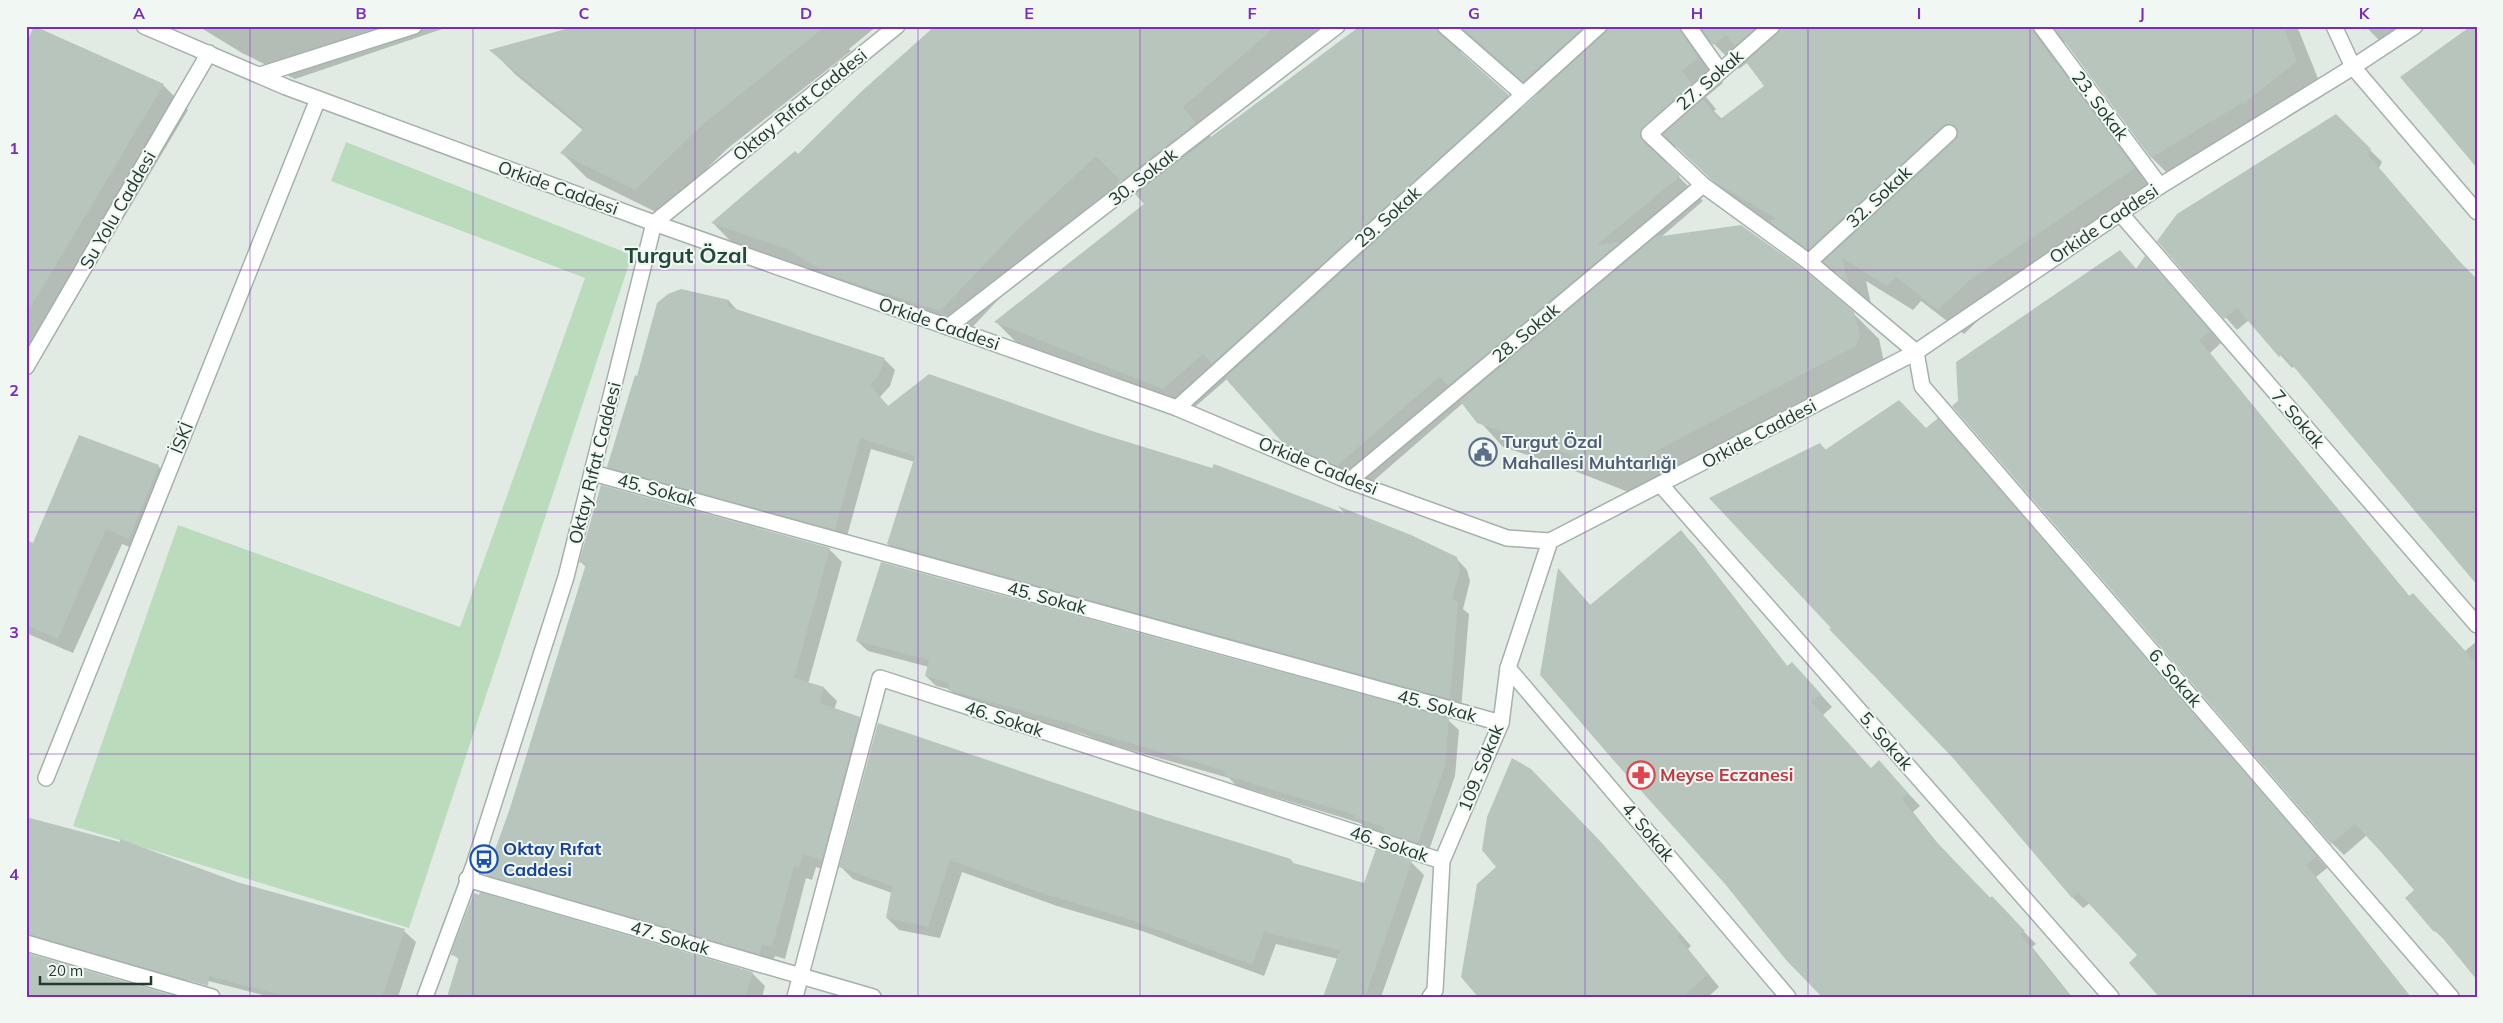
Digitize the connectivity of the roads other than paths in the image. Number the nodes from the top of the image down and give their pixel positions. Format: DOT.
graph roads {
  1 [pos="144,26"];
  2 [pos="414,26"];
  3 [pos="897,26"];
  4 [pos="1337,26"];
  5 [pos="1445,26"];
  6 [pos="1599,26"];
  7 [pos="1688,26"];
  8 [pos="1772,26"];
  9 [pos="2041,26"];
  10 [pos="2334,26"];
  11 [pos="2415,26"];
  12 [pos="210,53"];
  13 [pos="2353,68"];
  14 [pos="1720,71"];
  15 [pos="260,75"];
  16 [pos="1523,94"];
  17 [pos="318,99"];
  18 [pos="1949,132"];
  19 [pos="1704,185"];
  20 [pos="2160,186"];
  21 [pos="2477,212"];
  22 [pos="2120,213"];
  23 [pos="654,223"];
  24 [pos="1809,262"];
  25 [pos="948,327"];
  26 [pos="1916,352"];
  27 [pos="26,367"];
  28 [pos="1177,408"];
  29 [pos="593,473"];
  30 [pos="1349,481"];
  31 [pos="1661,485"];
  32 [pos="1550,541"];
  33 [pos="2477,625"];
  34 [pos="1508,668"];
  35 [pos="1501,723"];
  36 [pos="46,778"];
  37 [pos="1442,861"];
  38 [pos="467,879"];
  39 [pos="26,943"];
  40 [pos="801,976"];
  41 [pos="1435,994"];
  42 [pos="212,997"];
  43 [pos="425,997"];
  44 [pos="795,997"];
  45 [pos="873,997"];
  46 [pos="1788,997"];
  47 [pos="2111,997"];
  48 [pos="2451,997"];
  1 -- 12 [label="street, Orkide Caddesi"];
  2 -- 15 [label="street"];
  3 -- 23 [label="street, Oktay Rıfat Caddesi"];
  4 -- 25 [label="street, 30. Sokak"];
  5 -- 16 [label="street"];
  6 -- 16 [label="street, 29. Sokak"];
  7 -- 14 [label="street"];
  8 -- 14 [label="street, 27. Sokak"];
  9 -- 20 [label="street, 23. Sokak"];
  10 -- 13 [label="street"];
  11 -- 13 [label="street, Orkide Caddesi"];
  12 -- 15 [label="street, Orkide Caddesi"];
  12 -- 27 [label="street, Su Yolu Caddesi"];
  13 -- 20 [label="street, Orkide Caddesi"];
  13 -- 21 [label="street"];
  14 -- 19 [label="street, 27. Sokak"];
  15 -- 17 [label="street, Orkide Caddesi"];
  16 -- 28 [label="street, 29. Sokak"];
  17 -- 23 [label="street, Orkide Caddesi"];
  17 -- 36 [label="street, İSKİ"];
  18 -- 24 [label="street, 32. Sokak"];
  19 -- 24 [label="street"];
  19 -- 30 [label="street, 28. Sokak"];
  20 -- 22 [label="street, Orkide Caddesi"];
  22 -- 26 [label="street, Orkide Caddesi"];
  22 -- 33 [label="street, 7. Sokak"];
  23 -- 25 [label="street, Orkide Caddesi"];
  23 -- 29 [label="street, Oktay Rıfat Caddesi"];
  24 -- 26 [label="street"];
  25 -- 28 [label="street, Orkide Caddesi"];
  26 -- 31 [label="street, Orkide Caddesi"];
  26 -- 48 [label="street, 6. Sokak"];
  28 -- 30 [label="street, Orkide Caddesi"];
  29 -- 35 [label="street, 45. Sokak"];
  29 -- 38 [label="street, Oktay Rıfat Caddesi"];
  30 -- 32 [label="street, Orkide Caddesi"];
  31 -- 32 [label="street, Orkide Caddesi"];
  31 -- 47 [label="street, 5. Sokak"];
  32 -- 34 [label="street, 109. Sokak"];
  34 -- 35 [label="street, 109. Sokak"];
  34 -- 46 [label="street, 4. Sokak"];
  35 -- 37 [label="street, 109. Sokak"];
  37 -- 40 [label="street, 46. Sokak"];
  37 -- 41 [label="street, 109. Sokak"];
  38 -- 40 [label="street, 47. Sokak"];
  38 -- 43 [label="street, Oktay Rıfat Caddesi"];
  39 -- 42 [label="street"];
  40 -- 44 [label="street, 46. Sokak"];
  40 -- 45 [label="street, 47. Sokak"];
}
